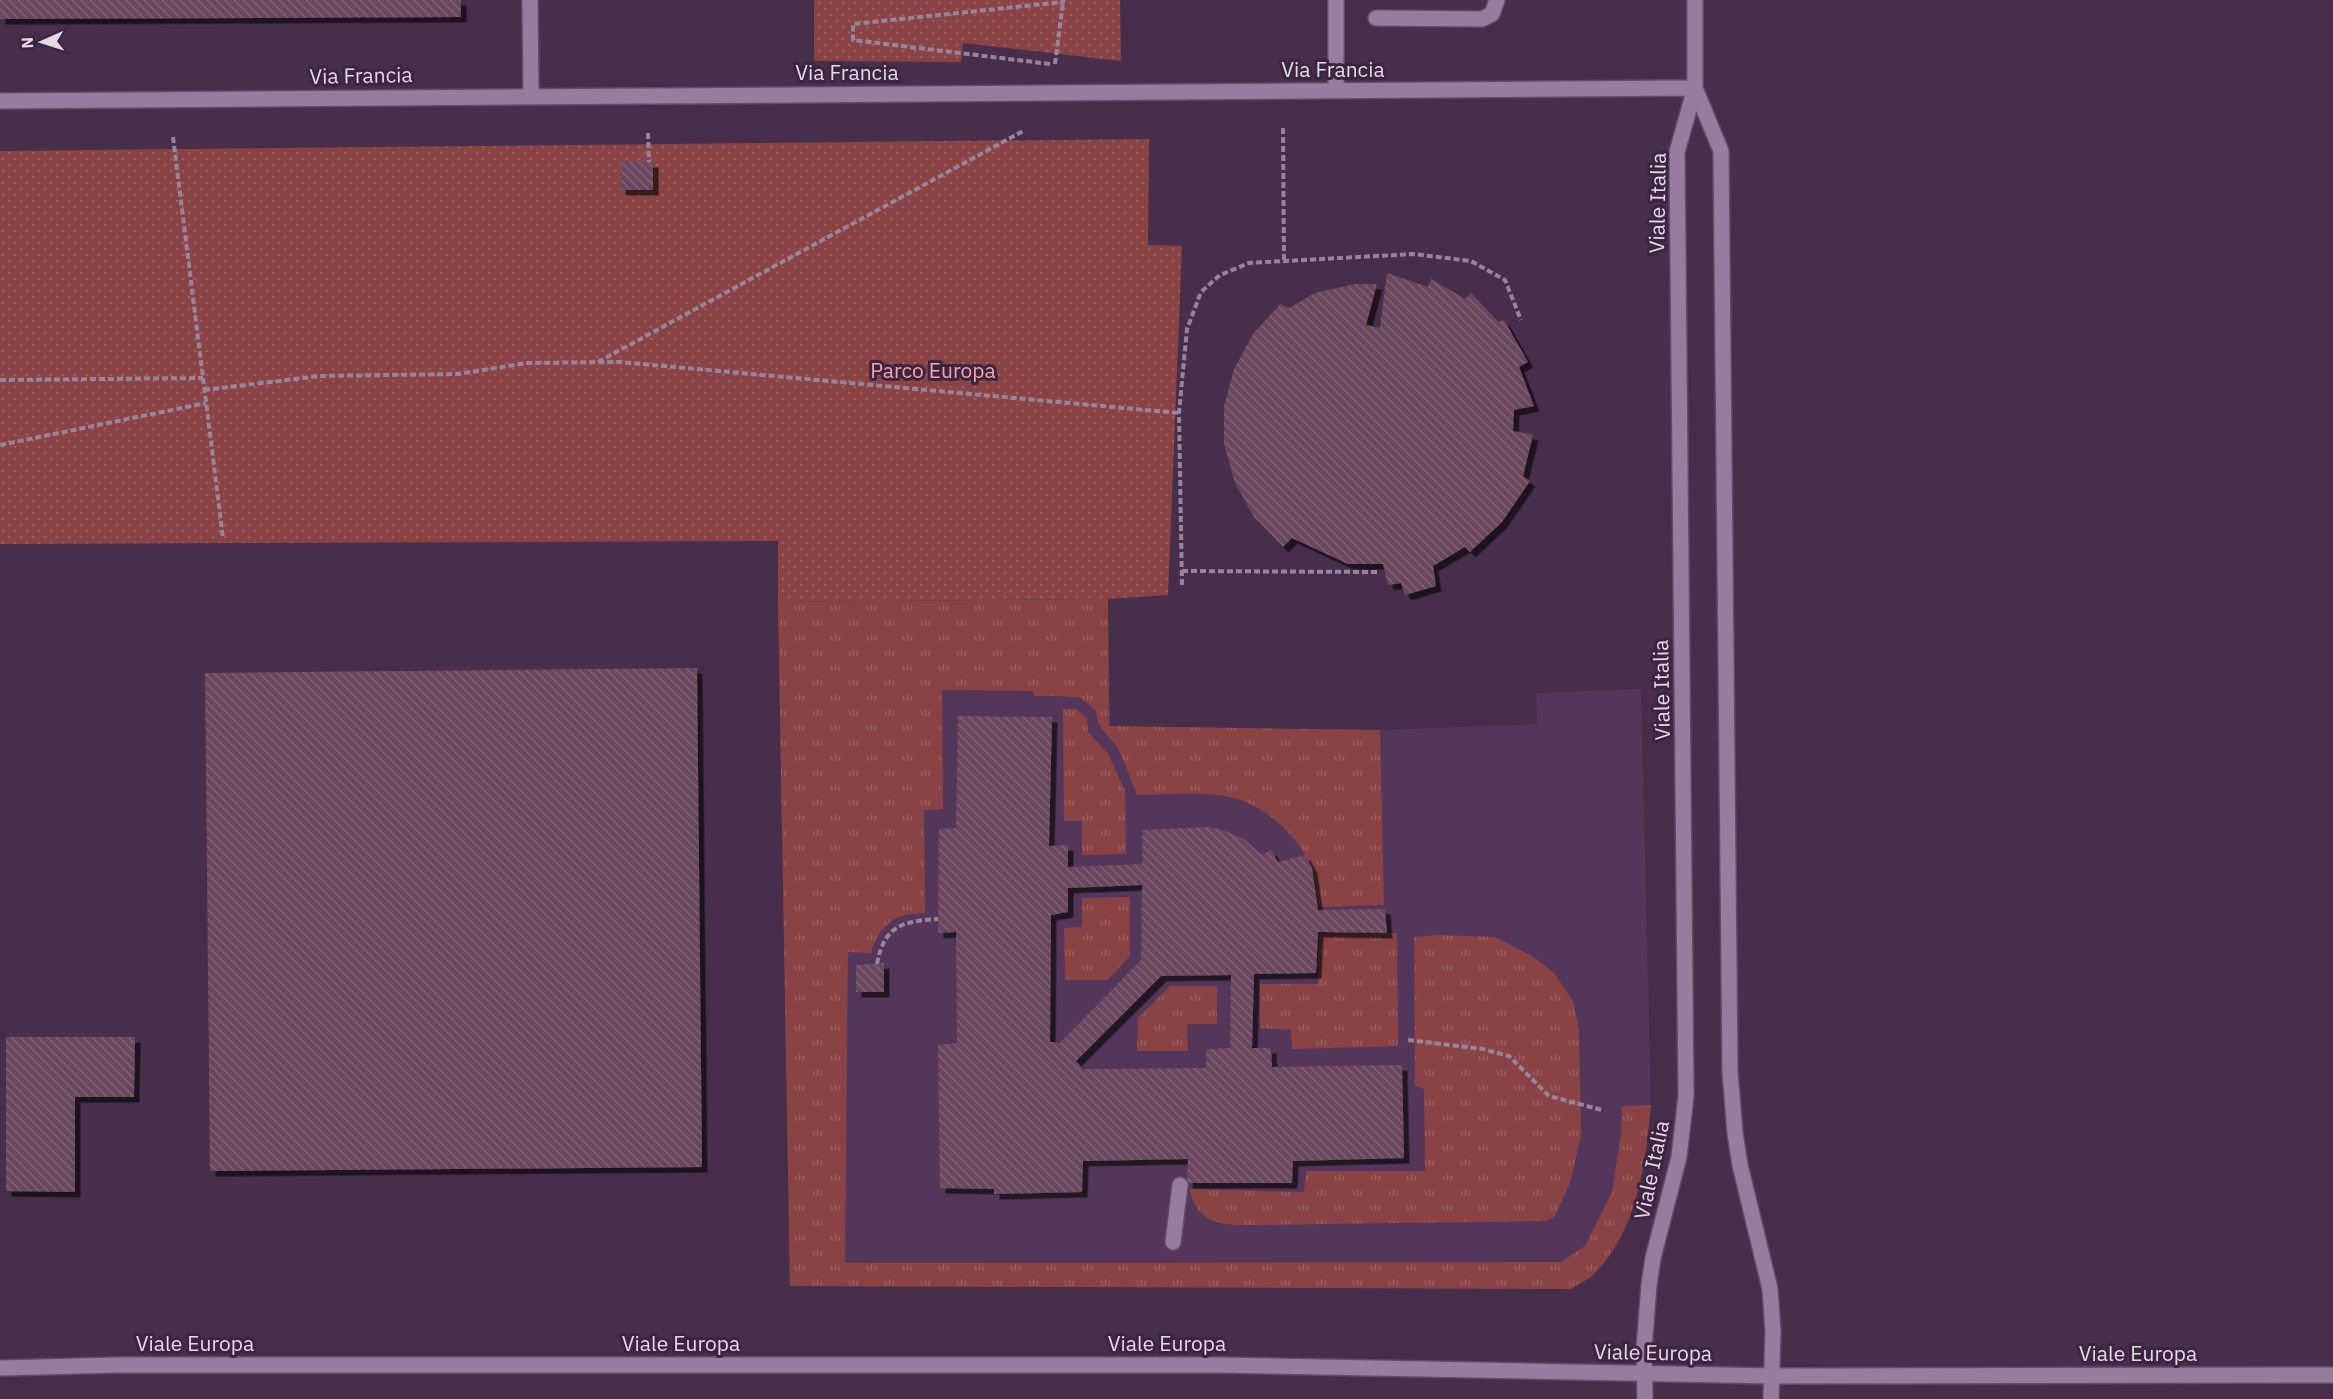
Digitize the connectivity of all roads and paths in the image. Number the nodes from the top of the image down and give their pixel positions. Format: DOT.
graph roads {
  1 [pos="530,0"];
  2 [pos="1336,0"];
  3 [pos="1497,0"];
  4 [pos="1695,0"];
  5 [pos="1063,1"];
  6 [pos="1376,18"];
  7 [pos="1055,64"];
  8 [pos="1066,65"];
  9 [pos="1695,88"];
  10 [pos="1336,91"];
  11 [pos="531,96"];
  12 [pos="0,101"];
  13 [pos="1283,128"];
  14 [pos="1025,130"];
  15 [pos="648,133"];
  16 [pos="173,137"];
  17 [pos="649,162"];
  18 [pos="1284,261"];
  19 [pos="1521,320"];
  20 [pos="597,363"];
  21 [pos="203,378"];
  22 [pos="0,380"];
  23 [pos="204,390"];
  24 [pos="206,404"];
  25 [pos="1179,413"];
  26 [pos="0,445"];
  27 [pos="223,538"];
  28 [pos="1182,571"];
  29 [pos="1378,572"];
  30 [pos="1182,585"];
  31 [pos="938,919"];
  32 [pos="877,964"];
  33 [pos="1408,1040"];
  34 [pos="1602,1110"];
  35 [pos="1180,1185"];
  36 [pos="1173,1242"];
  37 [pos="0,1368"];
  38 [pos="1644,1374"];
  39 [pos="2333,1375"];
  40 [pos="1772,1376"];
  41 [pos="1645,1399"];
  42 [pos="1771,1399"];
  1 -- 11 [label="street"];
  2 -- 10 [label="street"];
  3 -- 6 [label="street"];
  4 -- 9 [label="street"];
  5 -- 7 [label="path"];
  5 -- 7 [label="path"];
  7 -- 8 [label="path"];
  9 -- 10 [label="street, Via Francia"];
  9 -- 38 [label="street, Viale Italia"];
  9 -- 40 [label="street"];
  10 -- 11 [label="street, Via Francia"];
  11 -- 12 [label="street, Via Francia"];
  13 -- 18 [label="path"];
  14 -- 20 [label="path"];
  15 -- 17 [label="path"];
  16 -- 21 [label="path"];
  18 -- 19 [label="path"];
  18 -- 25 [label="path"];
  20 -- 23 [label="path"];
  20 -- 25 [label="path"];
  21 -- 22 [label="path"];
  21 -- 23 [label="path"];
  23 -- 24 [label="path"];
  24 -- 26 [label="path"];
  24 -- 27 [label="path"];
  25 -- 28 [label="path"];
  28 -- 29 [label="path"];
  28 -- 30 [label="path"];
  31 -- 32 [label="path"];
  33 -- 34 [label="path"];
  35 -- 36 [label="street"];
  37 -- 38 [label="street, Viale Europa"];
  38 -- 40 [label="street, Viale Europa"];
  38 -- 41 [label="street, Viale Italia"];
  39 -- 40 [label="street, Viale Europa"];
  40 -- 42 [label="street"];
}
